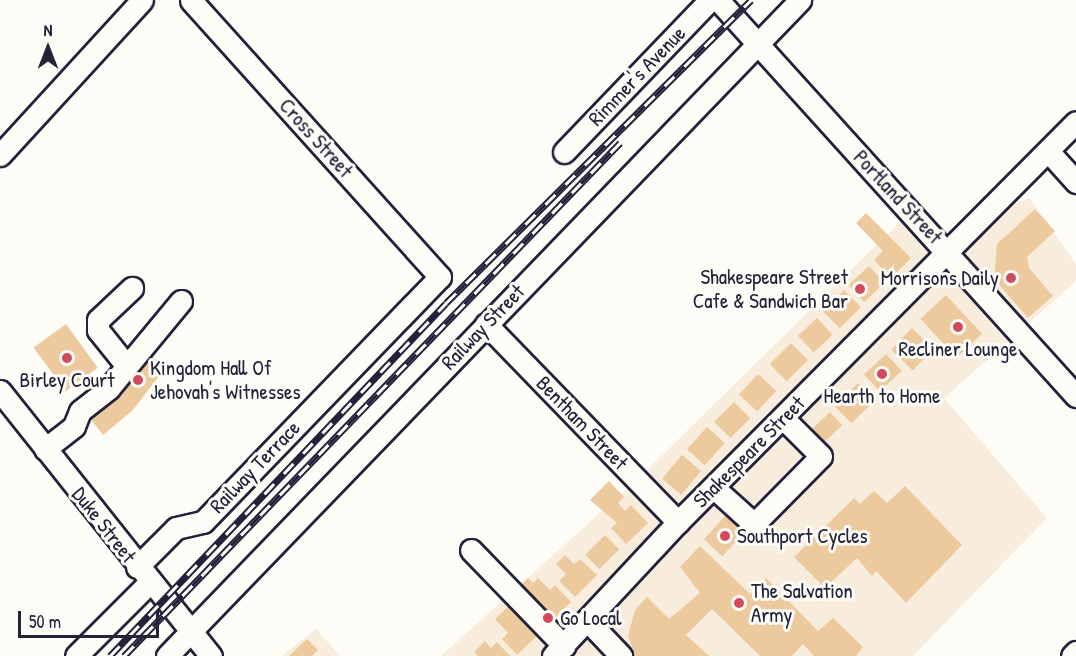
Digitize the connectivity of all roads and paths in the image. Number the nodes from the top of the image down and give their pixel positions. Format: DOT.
graph roads {
  1 [pos="142,0"];
  2 [pos="191,0"];
  3 [pos="710,0"];
  4 [pos="718,0"];
  5 [pos="800,0"];
  6 [pos="757,45"];
  7 [pos="1076,123"];
  8 [pos="1048,151"];
  9 [pos="564,152"];
  10 [pos="0,155"];
  11 [pos="1076,182"];
  12 [pos="948,252"];
  13 [pos="440,277"];
  14 [pos="132,288"];
  15 [pos="180,301"];
  16 [pos="486,324"];
  17 [pos="126,365"];
  18 [pos="0,391"];
  19 [pos="1076,396"];
  20 [pos="783,418"];
  21 [pos="45,449"];
  22 [pos="713,487"];
  23 [pos="678,522"];
  24 [pos="471,550"];
  25 [pos="143,574"];
  26 [pos="587,620"];
  27 [pos="192,631"];
  28 [pos="559,651"];
  29 [pos="1076,652"];
  30 [pos="76,656"];
  31 [pos="167,656"];
  32 [pos="211,656"];
  33 [pos="621,656"];
  34 [pos="1072,656"];
  1 -- 10 [label="street"];
  2 -- 13 [label="street, Cross Street"];
  3 -- 9 [label="street, Rimmer's Avenue"];
  4 -- 6 [label="street, Portland Street"];
  5 -- 6 [label="street, Railway Street"];
  6 -- 12 [label="street, Portland Street"];
  6 -- 16 [label="street, Railway Street"];
  7 -- 8 [label="street, Shakespeare Street"];
  8 -- 11 [label="street"];
  8 -- 12 [label="street, Shakespeare Street"];
  12 -- 19 [label="street, Portland Street"];
  12 -- 20 [label="street, Shakespeare Street"];
  13 -- 25 [label="street, Railway Terrace"];
  14 -- 17 [label="street"];
  15 -- 17 [label="street"];
  16 -- 23 [label="street, Bentham Street"];
  16 -- 27 [label="street, Railway Street"];
  17 -- 21 [label="street"];
  18 -- 21 [label="street, Duke Street"];
  20 -- 22 [label="street, Shakespeare Street"];
  20 -- 22 [label="street"];
  21 -- 25 [label="street, Duke Street"];
  22 -- 23 [label="street, Shakespeare Street"];
  23 -- 26 [label="street, Shakespeare Street"];
  24 -- 28 [label="street"];
  25 -- 27 [label="street, Duke Street"];
  25 -- 30 [label="street, Railway Terrace"];
  26 -- 28 [label="street, Shakespeare Street"];
  26 -- 33 [label="street"];
  27 -- 31 [label="street, Railway Street"];
  27 -- 32 [label="street, Duke Street"];
  29 -- 34 [label="street"];
}
